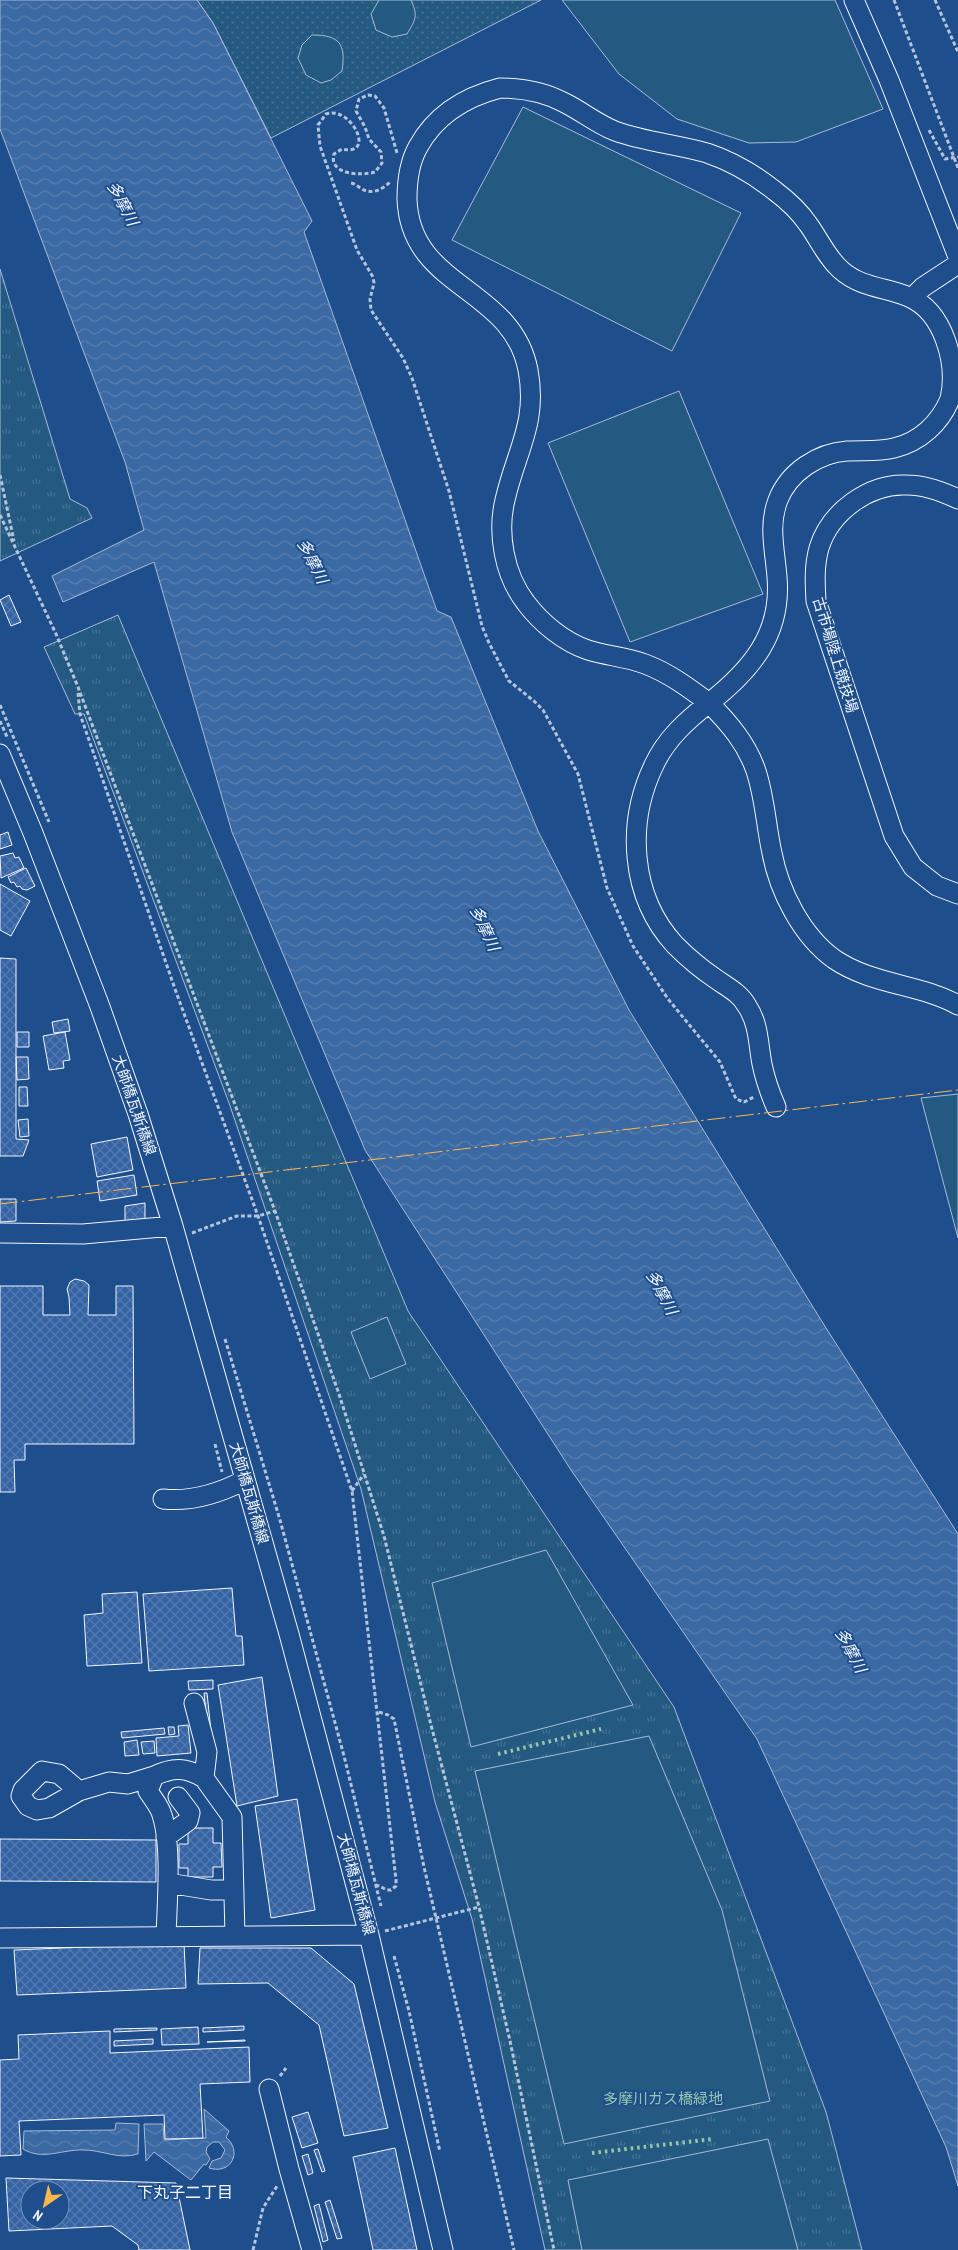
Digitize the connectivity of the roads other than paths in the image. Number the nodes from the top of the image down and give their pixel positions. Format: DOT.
graph roads {
  1 [pos="854,0"];
  2 [pos="958,257"];
  3 [pos="958,264"];
  4 [pos="912,298"];
  5 [pos="958,499"];
  6 [pos="709,704"];
  7 [pos="0,754"];
  8 [pos="958,894"];
  9 [pos="958,1005"];
  10 [pos="776,1107"];
  11 [pos="173,1226"];
  12 [pos="0,1233"];
  13 [pos="245,1480"];
  14 [pos="163,1499"];
  15 [pos="194,1703"];
  16 [pos="197,1774"];
  17 [pos="154,1776"];
  18 [pos="80,1791"];
  19 [pos="178,1796"];
  20 [pos="163,1816"];
  21 [pos="166,1837"];
  22 [pos="168,1883"];
  23 [pos="234,1890"];
  24 [pos="378,1932"];
  25 [pos="235,1936"];
  26 [pos="166,1937"];
  27 [pos="0,1938"];
  28 [pos="269,2089"];
  29 [pos="312,2250"];
  30 [pos="443,2250"];
  1 -- 2 [label="street"];
  3 -- 4 [label="street"];
  4 -- 6 [label="street"];
  4 -- 6 [label="street"];
  5 -- 8 [label="street, 古市場陸上競技場"];
  6 -- 9 [label="street"];
  6 -- 10 [label="street"];
  7 -- 11 [label="street, 大師橋瓦斯橋線"];
  11 -- 12 [label="street"];
  11 -- 13 [label="street, 大師橋瓦斯橋線"];
  13 -- 14 [label="street"];
  13 -- 24 [label="street, 大師橋瓦斯橋線"];
  15 -- 16 [label="street"];
  16 -- 17 [label="street"];
  16 -- 19 [label="street"];
  16 -- 23 [label="street"];
  17 -- 18 [label="street"];
  17 -- 20 [label="street"];
  19 -- 20 [label="street"];
  19 -- 21 [label="street"];
  20 -- 21 [label="street"];
  21 -- 22 [label="street"];
  22 -- 23 [label="street"];
  22 -- 26 [label="street"];
  23 -- 25 [label="street"];
  24 -- 25 [label="street"];
  24 -- 30 [label="street, 大師橋瓦斯橋線"];
  25 -- 26 [label="street"];
  26 -- 27 [label="street"];
  28 -- 29 [label="street"];
}
